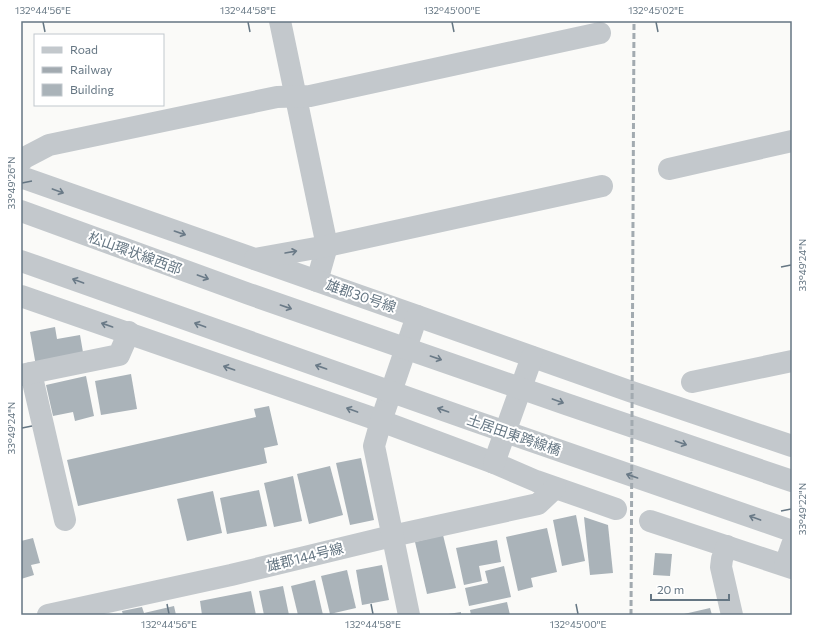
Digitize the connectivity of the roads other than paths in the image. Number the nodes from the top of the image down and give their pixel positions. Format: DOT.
graph roads {
  1 [pos="280,21"];
  2 [pos="600,33"];
  3 [pos="296,97"];
  4 [pos="792,141"];
  5 [pos="21,161"];
  6 [pos="669,169"];
  7 [pos="21,177"];
  8 [pos="602,186"];
  9 [pos="21,211"];
  10 [pos="327,246"];
  11 [pos="254,259"];
  12 [pos="21,261"];
  13 [pos="317,281"];
  14 [pos="21,296"];
  15 [pos="417,316"];
  16 [pos="129,332"];
  17 [pos="532,357"];
  18 [pos="792,361"];
  19 [pos="26,374"];
  20 [pos="692,382"];
  21 [pos="381,420"];
  22 [pos="792,446"];
  23 [pos="494,463"];
  24 [pos="792,481"];
  25 [pos="555,488"];
  26 [pos="616,509"];
  27 [pos="64,520"];
  28 [pos="650,521"];
  29 [pos="792,531"];
  30 [pos="392,536"];
  31 [pos="727,546"];
  32 [pos="790,559"];
  33 [pos="91,611"];
  34 [pos="48,615"];
  35 [pos="409,615"];
  36 [pos="732,615"];
  1 -- 3 [label="street, 雄郡30号線"];
  2 -- 3 [label="street"];
  3 -- 5 [label="street"];
  3 -- 10 [label="street, 雄郡30号線"];
  4 -- 6 [label="street"];
  7 -- 11 [label="street, one-way"];
  8 -- 10 [label="street"];
  9 -- 24 [label="street, 松山環状線西部, one-way"];
  11 -- 10 [label="street, one-way"];
  10 -- 13 [label="street, 雄郡30号線"];
  11 -- 13 [label="street"];
  29 -- 12 [label="street, 土居田東跨線橋, one-way"];
  13 -- 15 [label="street, 雄郡30号線"];
  16 -- 14 [label="street, one-way"];
  15 -- 17 [label="street, 雄郡30号線"];
  15 -- 21 [label="street"];
  16 -- 19 [label="street"];
  21 -- 16 [label="street, one-way"];
  17 -- 22 [label="street, 雄郡30号線"];
  17 -- 23 [label="street"];
  18 -- 20 [label="street"];
  19 -- 27 [label="street"];
  21 -- 23 [label="street"];
  21 -- 30 [label="street"];
  23 -- 25 [label="street"];
  25 -- 26 [label="street"];
  25 -- 30 [label="street, 雄郡144号線"];
  28 -- 31 [label="street"];
  30 -- 33 [label="street, 雄郡144号線"];
  30 -- 35 [label="street"];
  31 -- 32 [label="street"];
  31 -- 36 [label="street"];
  33 -- 34 [label="street, 雄郡144号線"];
}
